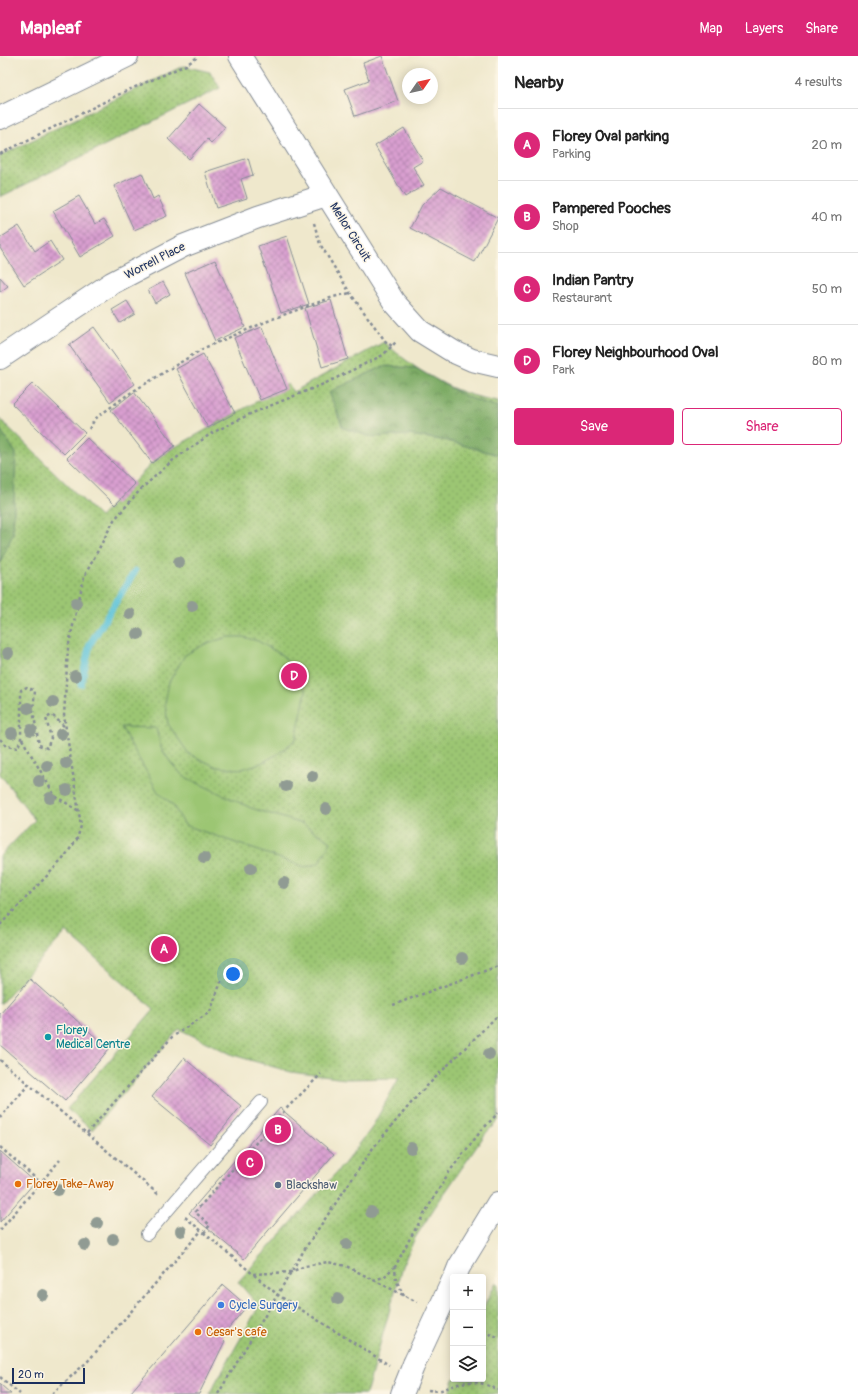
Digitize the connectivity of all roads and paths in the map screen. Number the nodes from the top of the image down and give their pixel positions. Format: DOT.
graph roads {
  1 [pos="127,56"];
  2 [pos="199,56"];
  3 [pos="240,56"];
  4 [pos="0,118"];
  5 [pos="0,154"];
  6 [pos="316,198"];
  7 [pos="350,293"];
  8 [pos="402,337"];
  9 [pos="392,346"];
  10 [pos="0,358"];
  11 [pos="498,366"];
  12 [pos="89,430"];
  13 [pos="66,729"];
  14 [pos="0,738"];
  15 [pos="21,738"];
  16 [pos="80,812"];
  17 [pos="0,925"];
  18 [pos="498,966"];
  19 [pos="222,979"];
  20 [pos="393,1005"];
  21 [pos="498,1015"];
  22 [pos="0,1060"];
  23 [pos="321,1074"];
  24 [pos="29,1084"];
  25 [pos="261,1102"];
  26 [pos="498,1113"];
  27 [pos="0,1118"];
  28 [pos="87,1133"];
  29 [pos="0,1147"];
  30 [pos="60,1160"];
  31 [pos="41,1183"];
  32 [pos="498,1203"];
  33 [pos="171,1206"];
  34 [pos="0,1230"];
  35 [pos="202,1232"];
  36 [pos="147,1234"];
  37 [pos="395,1267"];
  38 [pos="291,1272"];
  39 [pos="252,1274"];
  40 [pos="457,1274"];
  41 [pos="373,1280"];
  42 [pos="450,1288"];
  43 [pos="278,1295"];
  44 [pos="404,1296"];
  45 [pos="418,1303"];
  46 [pos="486,1333"];
  47 [pos="498,1338"];
  48 [pos="0,1377"];
  49 [pos="408,1379"];
  50 [pos="498,1390"];
  51 [pos="20,1394"];
  52 [pos="52,1394"];
  53 [pos="218,1394"];
  1 -- 4 [label="street"];
  2 -- 5 [label="path"];
  3 -- 6 [label="street, Mellor Circuit"];
  6 -- 7 [label="path"];
  6 -- 10 [label="street, Worrell Place"];
  6 -- 11 [label="street, Mellor Circuit"];
  7 -- 9 [label="path"];
  7 -- 12 [label="path"];
  8 -- 9 [label="path"];
  9 -- 13 [label="path"];
  13 -- 15 [label="path"];
  13 -- 16 [label="path"];
  14 -- 15 [label="path"];
  15 -- 16 [label="path"];
  16 -- 17 [label="path"];
  18 -- 20 [label="path"];
  19 -- 28 [label="path"];
  21 -- 38 [label="path"];
  22 -- 24 [label="path"];
  23 -- 35 [label="path"];
  24 -- 27 [label="path"];
  24 -- 28 [label="path"];
  25 -- 33 [label="lane"];
  26 -- 37 [label="path"];
  28 -- 33 [label="path"];
  29 -- 31 [label="path"];
  30 -- 31 [label="path"];
  31 -- 34 [label="path"];
  32 -- 40 [label="street"];
  33 -- 35 [label="path"];
  33 -- 36 [label="lane"];
  35 -- 39 [label="path"];
  35 -- 52 [label="path"];
  37 -- 41 [label="path"];
  37 -- 44 [label="path"];
  38 -- 39 [label="path"];
  38 -- 41 [label="path"];
  38 -- 43 [label="path"];
  39 -- 43 [label="path"];
  41 -- 44 [label="path"];
  42 -- 49 [label="street, bridge"];
  43 -- 49 [label="path"];
  43 -- 53 [label="path"];
  44 -- 45 [label="path"];
  46 -- 47 [label="path"];
  48 -- 51 [label="path"];
  49 -- 50 [label="path"];
}
